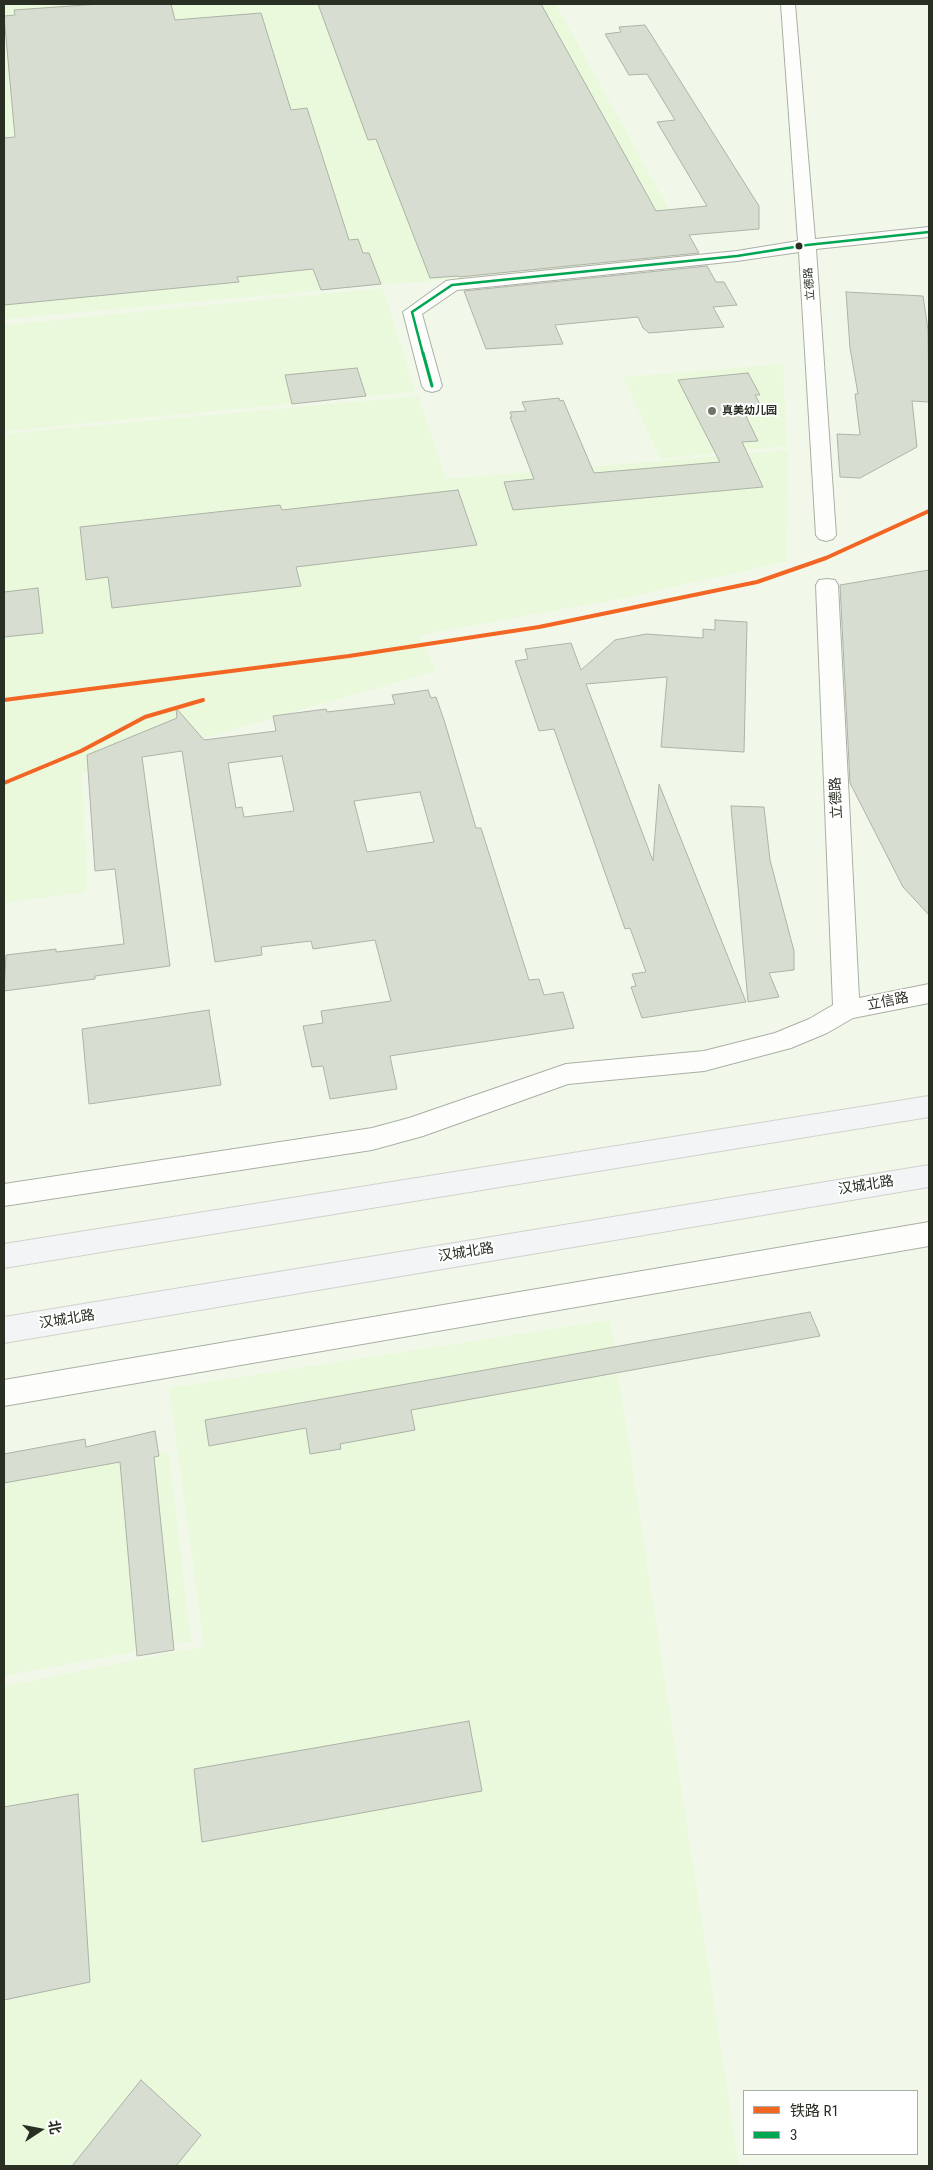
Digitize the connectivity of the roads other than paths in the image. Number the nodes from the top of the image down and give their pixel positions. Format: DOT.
graph roads {
  1 [pos="788,4"];
  2 [pos="929,232"];
  3 [pos="807,245"];
  4 [pos="432,386"];
  5 [pos="826,535"];
  6 [pos="827,585"];
  7 [pos="929,994"];
  8 [pos="846,1010"];
  9 [pos="929,1106"];
  10 [pos="929,1176"];
  11 [pos="4,1195"];
  12 [pos="929,1234"];
  13 [pos="4,1256"];
  14 [pos="4,1330"];
  15 [pos="4,1393"];
  1 -- 3 [label="street, 立德路"];
  2 -- 3 [label="street"];
  3 -- 4 [label="street"];
  3 -- 5 [label="street, 立德路"];
  6 -- 8 [label="street, 立德路"];
  7 -- 8 [label="street, 立信路"];
  8 -- 11 [label="street, 立信路"];
  9 -- 13 [label="main road"];
  10 -- 14 [label="main road, 汉城北路"];
  12 -- 15 [label="street"];
}
